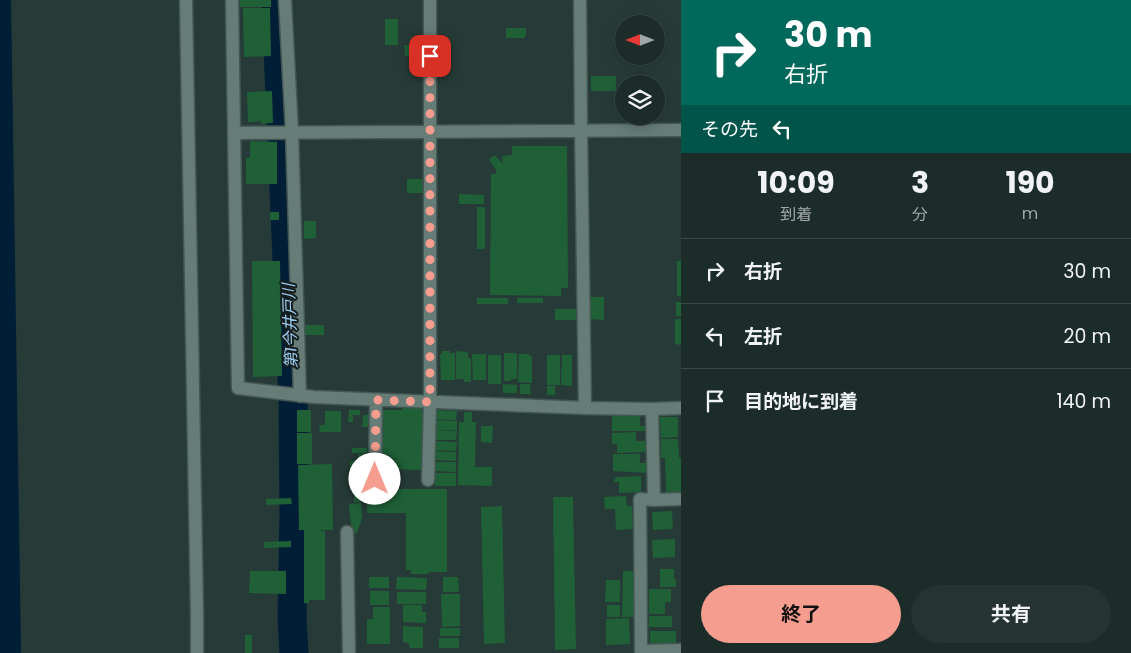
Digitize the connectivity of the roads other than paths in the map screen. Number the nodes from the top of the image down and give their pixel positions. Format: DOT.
graph roads {
  1 [pos="186,0"];
  2 [pos="232,0"];
  3 [pos="285,0"];
  4 [pos="430,0"];
  5 [pos="580,0"];
  6 [pos="681,130"];
  7 [pos="581,131"];
  8 [pos="291,132"];
  9 [pos="431,132"];
  10 [pos="235,133"];
  11 [pos="299,396"];
  12 [pos="376,400"];
  13 [pos="430,402"];
  14 [pos="585,408"];
  15 [pos="681,408"];
  16 [pos="652,409"];
  17 [pos="375,479"];
  18 [pos="428,480"];
  19 [pos="681,499"];
  20 [pos="654,500"];
  21 [pos="347,532"];
  22 [pos="681,650"];
  23 [pos="197,653"];
  24 [pos="349,653"];
  1 -- 23 [label="street"];
  2 -- 10 [label="street"];
  3 -- 8 [label="street"];
  4 -- 9 [label="street"];
  5 -- 7 [label="street"];
  6 -- 7 [label="street"];
  7 -- 9 [label="street"];
  7 -- 14 [label="street"];
  8 -- 9 [label="street"];
  8 -- 10 [label="street"];
  8 -- 11 [label="street"];
  9 -- 13 [label="street"];
  10 -- 11 [label="street"];
  11 -- 12 [label="street"];
  12 -- 13 [label="street"];
  12 -- 17 [label="street"];
  13 -- 14 [label="street"];
  13 -- 18 [label="street"];
  14 -- 16 [label="street"];
  15 -- 16 [label="street"];
  16 -- 20 [label="street"];
  19 -- 20 [label="street"];
  20 -- 22 [label="street"];
  21 -- 24 [label="street"];
}
